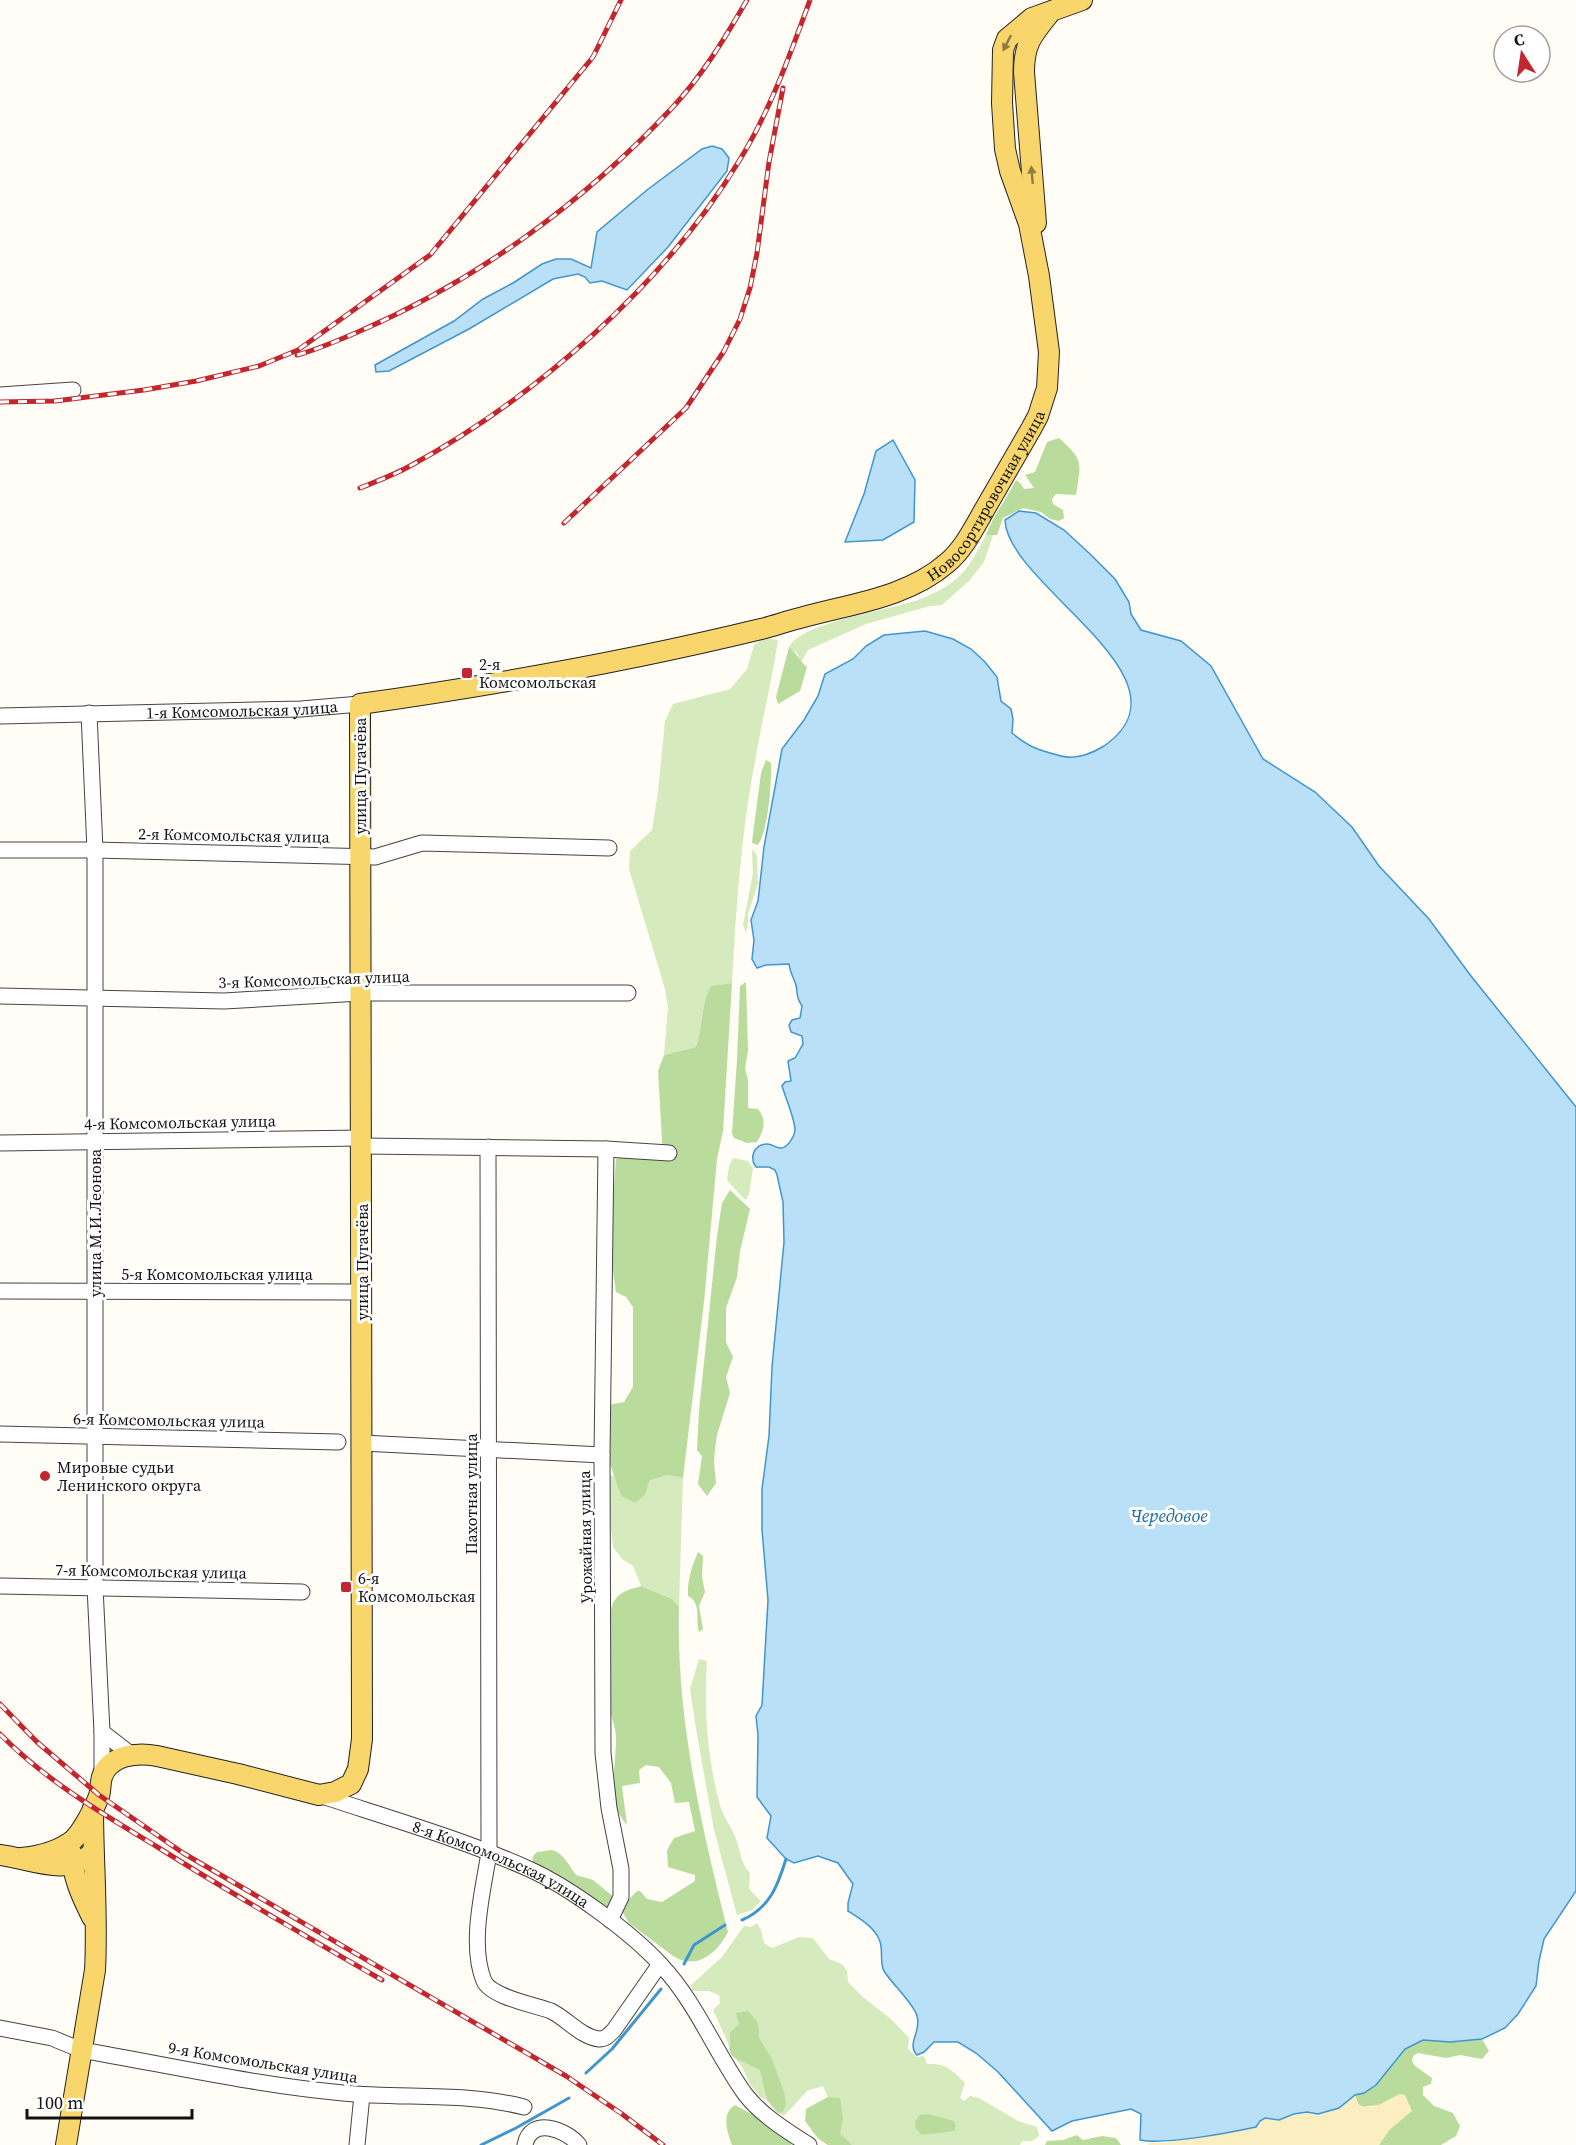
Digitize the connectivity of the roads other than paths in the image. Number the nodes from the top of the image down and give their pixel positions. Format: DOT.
graph roads {
  1 [pos="1083,0"];
  2 [pos="1051,5"];
  3 [pos="73,390"];
  4 [pos="0,395"];
  5 [pos="798,618"];
  6 [pos="360,704"];
  7 [pos="89,713"];
  8 [pos="0,716"];
  9 [pos="609,848"];
  10 [pos="0,850"];
  11 [pos="94,850"];
  12 [pos="360,857"];
  13 [pos="360,993"];
  14 [pos="628,993"];
  15 [pos="0,996"];
  16 [pos="94,998"];
  17 [pos="95,1142"];
  18 [pos="362,1142"];
  19 [pos="0,1143"];
  20 [pos="488,1147"];
  21 [pos="606,1149"];
  22 [pos="669,1153"];
  23 [pos="0,1291"];
  24 [pos="95,1292"];
  25 [pos="362,1292"];
  26 [pos="0,1434"];
  27 [pos="95,1436"];
  28 [pos="338,1442"];
  29 [pos="362,1443"];
  30 [pos="489,1451"];
  31 [pos="602,1455"];
  32 [pos="0,1586"];
  33 [pos="95,1587"];
  34 [pos="302,1592"];
  35 [pos="102,1732"];
  36 [pos="133,1755"];
  37 [pos="351,1784"];
  38 [pos="98,1793"];
  39 [pos="319,1796"];
  40 [pos="365,1811"];
  41 [pos="75,1838"];
  42 [pos="93,1852"];
  43 [pos="489,1853"];
  44 [pos="0,1855"];
  45 [pos="21,1858"];
  46 [pos="41,1863"];
  47 [pos="72,1865"];
  48 [pos="88,1897"];
  49 [pos="610,1920"];
  50 [pos="660,1964"];
  51 [pos="0,2028"];
  52 [pos="81,2050"];
  53 [pos="362,2095"];
  54 [pos="524,2107"];
  55 [pos="66,2145"];
  56 [pos="357,2145"];
  57 [pos="525,2145"];
  58 [pos="579,2145"];
  59 [pos="809,2145"];
  1 -- 2 [label="main road, Новосортировочная улица"];
  2 -- 5 [label="main road, Новосортировочная улица"];
  3 -- 4 [label="street"];
  5 -- 6 [label="main road, 1-я Комсомольская улица"];
  6 -- 7 [label="street, 1-я Комсомольская улица"];
  6 -- 12 [label="main road, улица Пугачёва"];
  7 -- 8 [label="street, 1-я Комсомольская улица"];
  7 -- 11 [label="street, улица М.И.Леонова"];
  9 -- 12 [label="street, 2-я Комсомольская улица"];
  10 -- 11 [label="street, 2-я Комсомольская улица"];
  11 -- 12 [label="street, 2-я Комсомольская улица"];
  11 -- 16 [label="street, улица М.И.Леонова"];
  12 -- 13 [label="main road, улица Пугачёва"];
  13 -- 14 [label="street, 3-я Комсомольская улица"];
  13 -- 16 [label="street, 3-я Комсомольская улица"];
  13 -- 18 [label="main road, улица Пугачёва"];
  15 -- 16 [label="street, 3-я Комсомольская улица"];
  16 -- 17 [label="street, улица М.И.Леонова"];
  17 -- 18 [label="street, 4-я Комсомольская улица"];
  17 -- 19 [label="street, 4-я Комсомольская улица"];
  17 -- 24 [label="street, улица М.И.Леонова"];
  18 -- 20 [label="street, 4-я Комсомольская улица"];
  18 -- 25 [label="main road, улица Пугачёва"];
  20 -- 21 [label="street, 4-я Комсомольская улица"];
  20 -- 30 [label="street, Пахотная улица"];
  21 -- 22 [label="street, 4-я Комсомольская улица"];
  21 -- 31 [label="street, Урожайная улица"];
  23 -- 24 [label="street, 5-я Комсомольская улица"];
  24 -- 25 [label="street, 5-я Комсомольская улица"];
  24 -- 27 [label="street, улица М.И.Леонова"];
  25 -- 29 [label="main road, улица Пугачёва"];
  26 -- 27 [label="street, 6-я Комсомольская улица"];
  27 -- 28 [label="street, 6-я Комсомольская улица"];
  27 -- 33 [label="street, улица М.И.Леонова"];
  29 -- 30 [label="street"];
  29 -- 37 [label="main road, улица Пугачёва"];
  30 -- 31 [label="street"];
  30 -- 43 [label="street, Пахотная улица"];
  31 -- 49 [label="street, Урожайная улица"];
  32 -- 33 [label="street, 7-я Комсомольская улица"];
  33 -- 34 [label="street, 7-я Комсомольская улица"];
  33 -- 35 [label="street, улица М.И.Леонова"];
  35 -- 36 [label="street"];
  35 -- 38 [label="street, улица М.И.Леонова"];
  36 -- 38 [label="main road"];
  36 -- 39 [label="main road, 8-я Комсомольская улица"];
  37 -- 39 [label="main road"];
  37 -- 40 [label="street"];
  38 -- 41 [label="main road"];
  38 -- 42 [label="main road"];
  39 -- 40 [label="street, 8-я Комсомольская улица"];
  40 -- 43 [label="street, 8-я Комсомольская улица"];
  41 -- 45 [label="main road"];
  41 -- 47 [label="main road"];
  42 -- 47 [label="main road"];
  42 -- 48 [label="main road"];
  43 -- 49 [label="street, 8-я Комсомольская улица"];
  43 -- 50 [label="street, Пахотная улица"];
  44 -- 45 [label="main road"];
  45 -- 46 [label="main road"];
  45 -- 47 [label="main road"];
  46 -- 47 [label="main road"];
  46 -- 48 [label="main road"];
  47 -- 48 [label="main road"];
  48 -- 52 [label="main road"];
  49 -- 50 [label="street, 8-я Комсомольская улица"];
  50 -- 59 [label="street, 8-я Комсомольская улица"];
  51 -- 52 [label="street, 9-я Комсомольская улица"];
  52 -- 53 [label="street, 9-я Комсомольская улица"];
  52 -- 55 [label="main road"];
  53 -- 54 [label="street, 9-я Комсомольская улица"];
  53 -- 56 [label="street"];
  57 -- 58 [label="street"];
}
